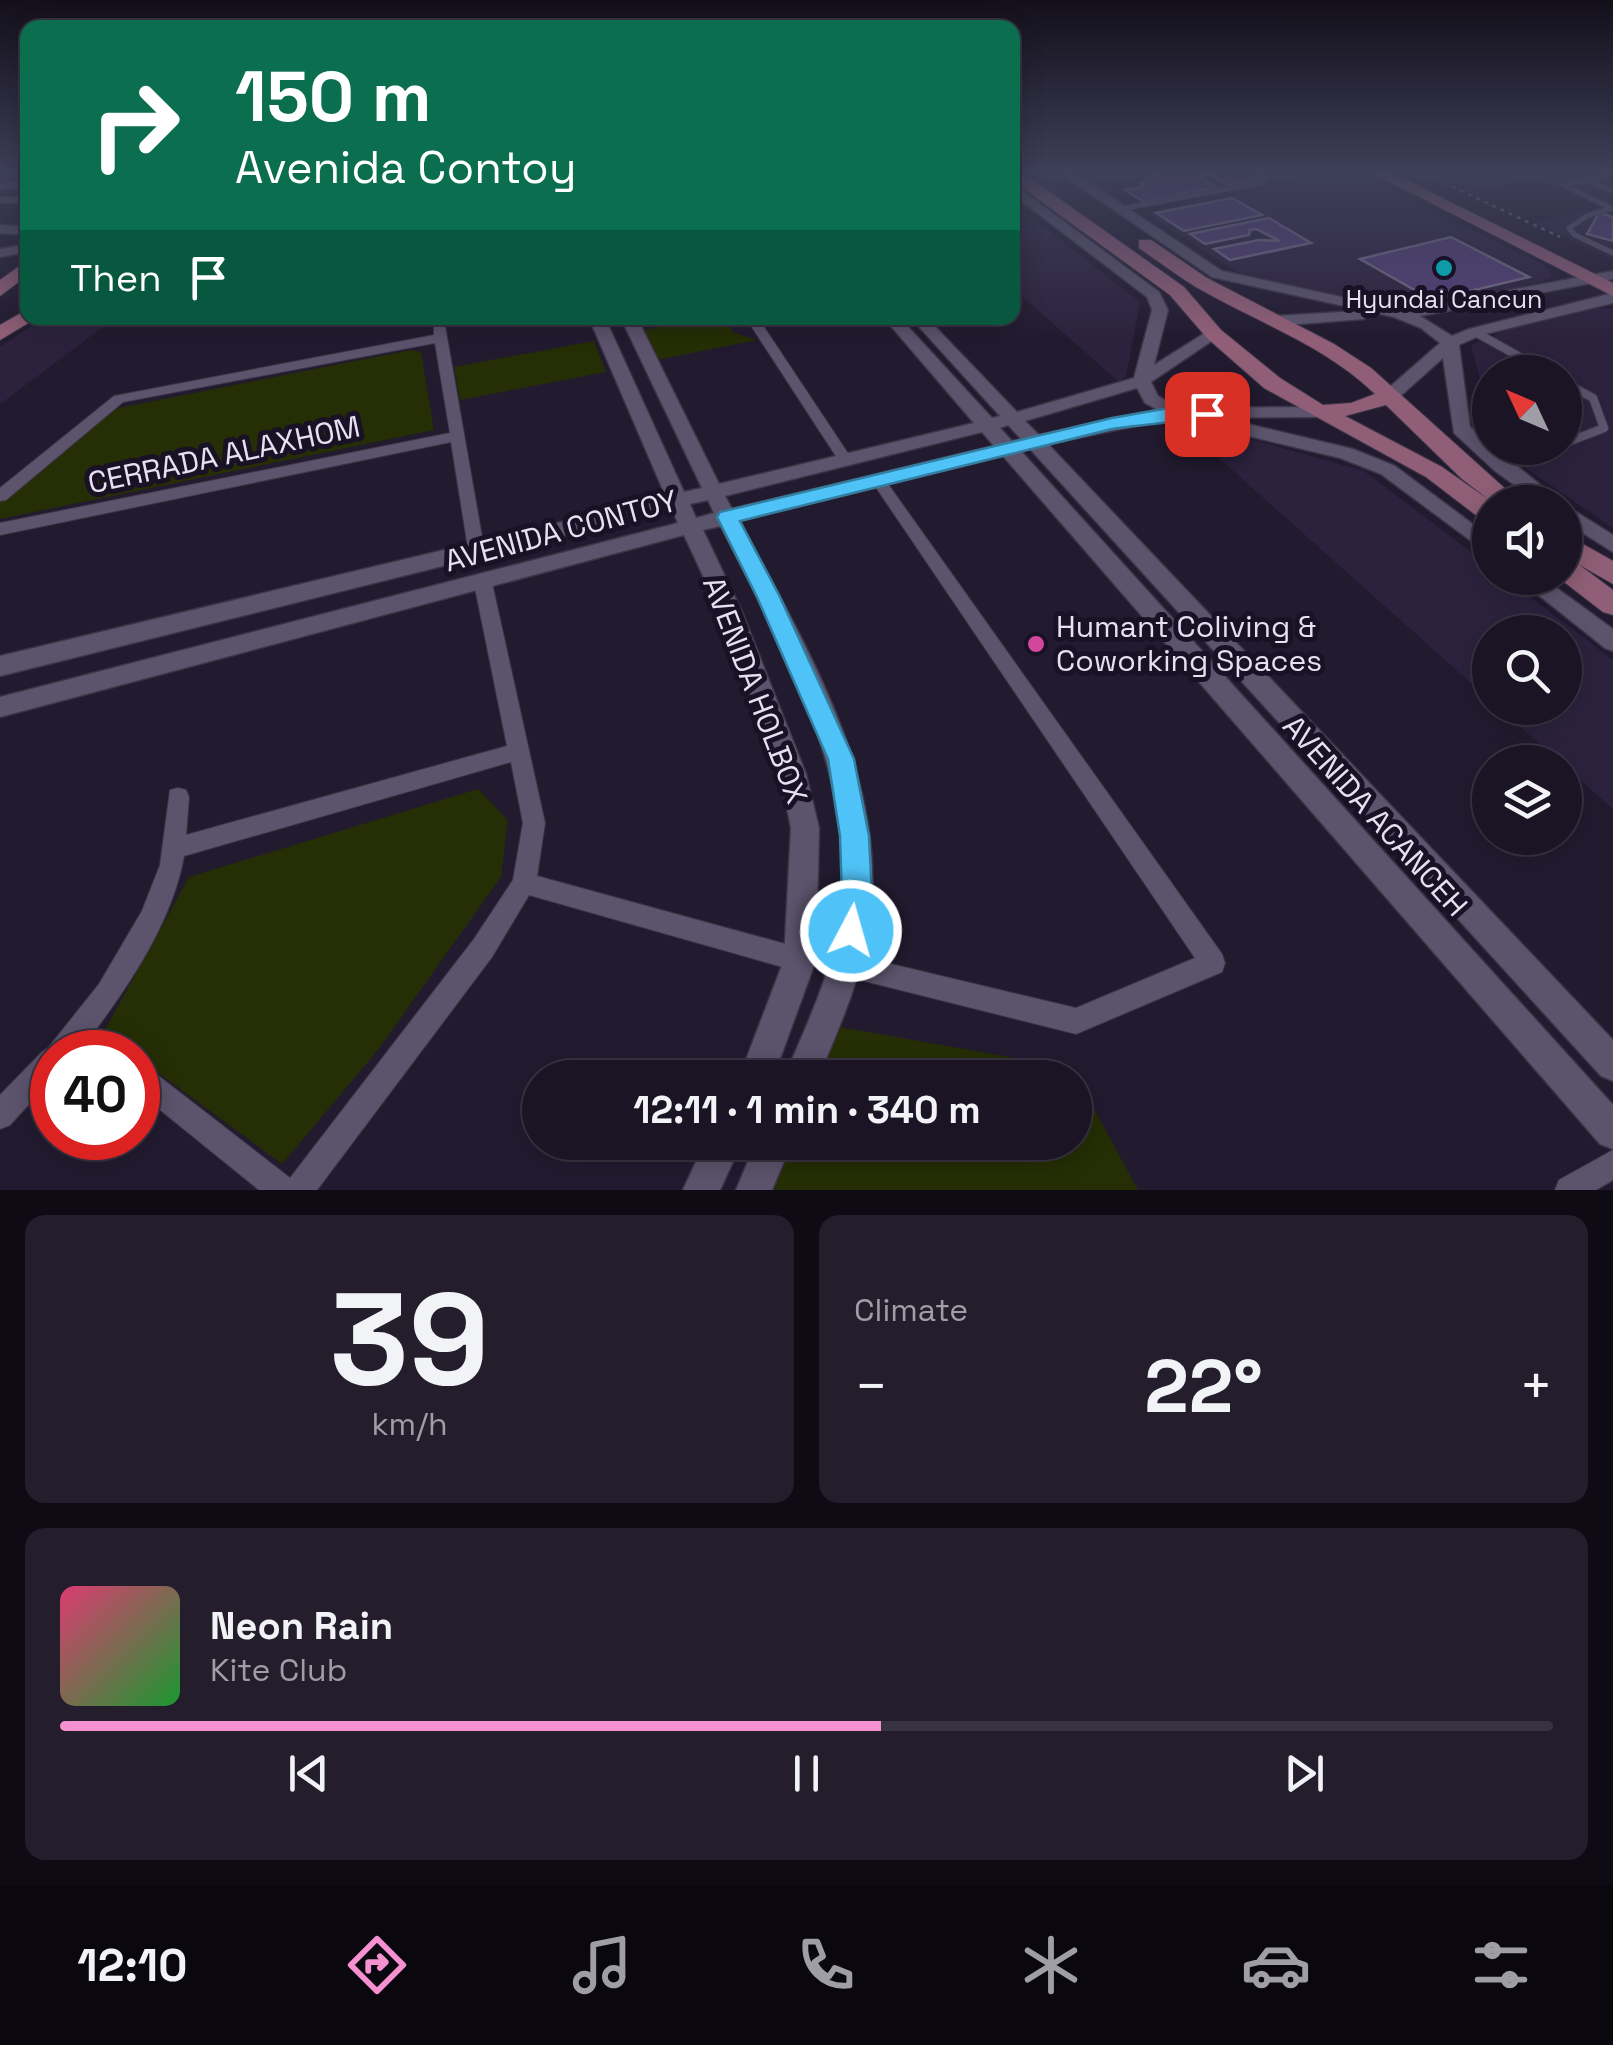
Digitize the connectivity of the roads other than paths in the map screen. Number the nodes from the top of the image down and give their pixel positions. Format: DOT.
graph roads {
  1 [pos="1064,227"];
  2 [pos="1090,227"];
  3 [pos="1118,227"];
  4 [pos="1140,227"];
  5 [pos="1145,227"];
  6 [pos="1486,227"];
  7 [pos="1516,227"];
  8 [pos="1573,227"];
  9 [pos="1613,253"];
  10 [pos="1166,260"];
  11 [pos="0,263"];
  12 [pos="1613,274"];
  13 [pos="1592,280"];
  14 [pos="2,286"];
  15 [pos="1559,287"];
  16 [pos="1613,290"];
  17 [pos="1613,298"];
  18 [pos="1594,303"];
  19 [pos="1404,315"];
  20 [pos="1274,321"];
  21 [pos="439,325"];
  22 [pos="601,325"];
  23 [pos="632,325"];
  24 [pos="757,325"];
  25 [pos="898,325"];
  26 [pos="925,325"];
  27 [pos="1475,332"];
  28 [pos="1214,334"];
  29 [pos="441,338"];
  30 [pos="1450,344"];
  31 [pos="1516,355"];
  32 [pos="1142,382"];
  33 [pos="1582,392"];
  34 [pos="1390,396"];
  35 [pos="1319,412"];
  36 [pos="1174,413"];
  37 [pos="1012,419"];
  38 [pos="984,425"];
  39 [pos="458,436"];
  40 [pos="1582,436"];
  41 [pos="1032,442"];
  42 [pos="1005,449"];
  43 [pos="846,461"];
  44 [pos="1510,465"];
  45 [pos="1502,468"];
  46 [pos="878,480"];
  47 [pos="1484,485"];
  48 [pos="1526,485"];
  49 [pos="714,493"];
  50 [pos="0,496"];
  51 [pos="1472,500"];
  52 [pos="678,501"];
  53 [pos="727,517"];
  54 [pos="1582,524"];
  55 [pos="690,528"];
  56 [pos="0,529"];
  57 [pos="1472,534"];
  58 [pos="1613,545"];
  59 [pos="476,548"];
  60 [pos="1582,553"];
  61 [pos="1613,574"];
  62 [pos="1582,581"];
  63 [pos="483,584"];
  64 [pos="1551,595"];
  65 [pos="1613,605"];
  66 [pos="172,623"];
  67 [pos="1613,642"];
  68 [pos="170,664"];
  69 [pos="0,666"];
  70 [pos="0,707"];
  71 [pos="518,751"];
  72 [pos="178,797"];
  73 [pos="174,849"];
  74 [pos="524,882"];
  75 [pos="800,960"];
  76 [pos="844,965"];
  77 [pos="81,1030"];
  78 [pos="763,1060"];
  79 [pos="809,1060"];
  80 [pos="1613,1064"];
  81 [pos="30,1083"];
  82 [pos="160,1093"];
  83 [pos="0,1115"];
  84 [pos="1613,1131"];
  85 [pos="716,1160"];
  86 [pos="766,1160"];
  87 [pos="1613,1164"];
  88 [pos="282,1190"];
  89 [pos="299,1190"];
  90 [pos="702,1190"];
  91 [pos="754,1190"];
  92 [pos="1569,1190"];
  1 -- 32 [label="street"];
  2 -- 28 [label="main road"];
  3 -- 10 [label="main road"];
  4 -- 10 [label="main road"];
  5 -- 19 [label="street"];
  6 -- 13 [label="main road"];
  7 -- 12 [label="main road"];
  8 -- 9 [label="lane"];
  10 -- 20 [label="main road"];
  11 -- 14 [label="street"];
  12 -- 13 [label="street"];
  13 -- 15 [label="street"];
  13 -- 16 [label="main road"];
  15 -- 18 [label="street"];
  15 -- 19 [label="street"];
  17 -- 18 [label="street"];
  18 -- 27 [label="street"];
  19 -- 20 [label="street"];
  19 -- 30 [label="street"];
  20 -- 28 [label="main road"];
  20 -- 34 [label="main road"];
  21 -- 29 [label="street"];
  22 -- 52 [label="street, AVENIDA HOLBOX"];
  23 -- 49 [label="street, AVENIDA HOLBOX"];
  24 -- 43 [label="street"];
  25 -- 38 [label="street, AVENIDA ACANCEH"];
  26 -- 37 [label="street, AVENIDA ACANCEH"];
  27 -- 30 [label="street"];
  27 -- 31 [label="lane"];
  28 -- 32 [label="street, AVENIDA CONTOY"];
  28 -- 35 [label="main road"];
  29 -- 39 [label="street"];
  29 -- 50 [label="street, CERRADA ALAXHOM"];
  30 -- 34 [label="street"];
  30 -- 45 [label="street"];
  32 -- 36 [label="street"];
  32 -- 37 [label="street, AVENIDA CONTOY"];
  33 -- 40 [label="lane"];
  34 -- 35 [label="main road"];
  34 -- 47 [label="main road"];
  35 -- 36 [label="street, AVENIDA CONTOY"];
  35 -- 51 [label="main road"];
  36 -- 41 [label="street, AVENIDA CONTOY"];
  36 -- 57 [label="street"];
  37 -- 38 [label="street, AVENIDA CONTOY"];
  37 -- 41 [label="street, AVENIDA ACANCEH"];
  38 -- 42 [label="street, AVENIDA ACANCEH"];
  38 -- 43 [label="street, AVENIDA CONTOY"];
  39 -- 56 [label="street, CERRADA ALAXHOM"];
  39 -- 59 [label="street"];
  41 -- 42 [label="street, AVENIDA CONTOY"];
  41 -- 80 [label="street, AVENIDA ACANCEH"];
  42 -- 46 [label="street, AVENIDA CONTOY"];
  42 -- 84 [label="street, AVENIDA ACANCEH"];
  43 -- 49 [label="street, AVENIDA CONTOY"];
  44 -- 45 [label="lane"];
  45 -- 48 [label="street"];
  46 -- 53 [label="street, AVENIDA CONTOY"];
  46 -- 76 [label="street"];
  49 -- 52 [label="street, AVENIDA CONTOY"];
  49 -- 53 [label="street, AVENIDA HOLBOX"];
  52 -- 55 [label="street, AVENIDA HOLBOX"];
  52 -- 59 [label="street, AVENIDA CONTOY"];
  53 -- 55 [label="street, AVENIDA CONTOY"];
  53 -- 76 [label="street, AVENIDA HOLBOX"];
  54 -- 58 [label="street"];
  55 -- 63 [label="street, AVENIDA CONTOY"];
  55 -- 75 [label="street, AVENIDA HOLBOX"];
  59 -- 66 [label="street, AVENIDA CONTOY"];
  60 -- 61 [label="main road"];
  62 -- 65 [label="main road"];
  63 -- 68 [label="street, AVENIDA CONTOY"];
  63 -- 71 [label="street"];
  64 -- 67 [label="street"];
  66 -- 68 [label="street"];
  66 -- 69 [label="street, AVENIDA CONTOY"];
  68 -- 70 [label="street, AVENIDA CONTOY"];
  71 -- 73 [label="street"];
  71 -- 74 [label="street"];
  72 -- 73 [label="street"];
  73 -- 77 [label="street"];
  74 -- 75 [label="street"];
  74 -- 89 [label="street"];
  75 -- 78 [label="street, AVENIDA HOLBOX"];
  76 -- 79 [label="street, AVENIDA HOLBOX"];
  81 -- 83 [label="street"];
  82 -- 88 [label="street"];
  85 -- 90 [label="street"];
  86 -- 91 [label="street"];
  87 -- 92 [label="street"];
}
